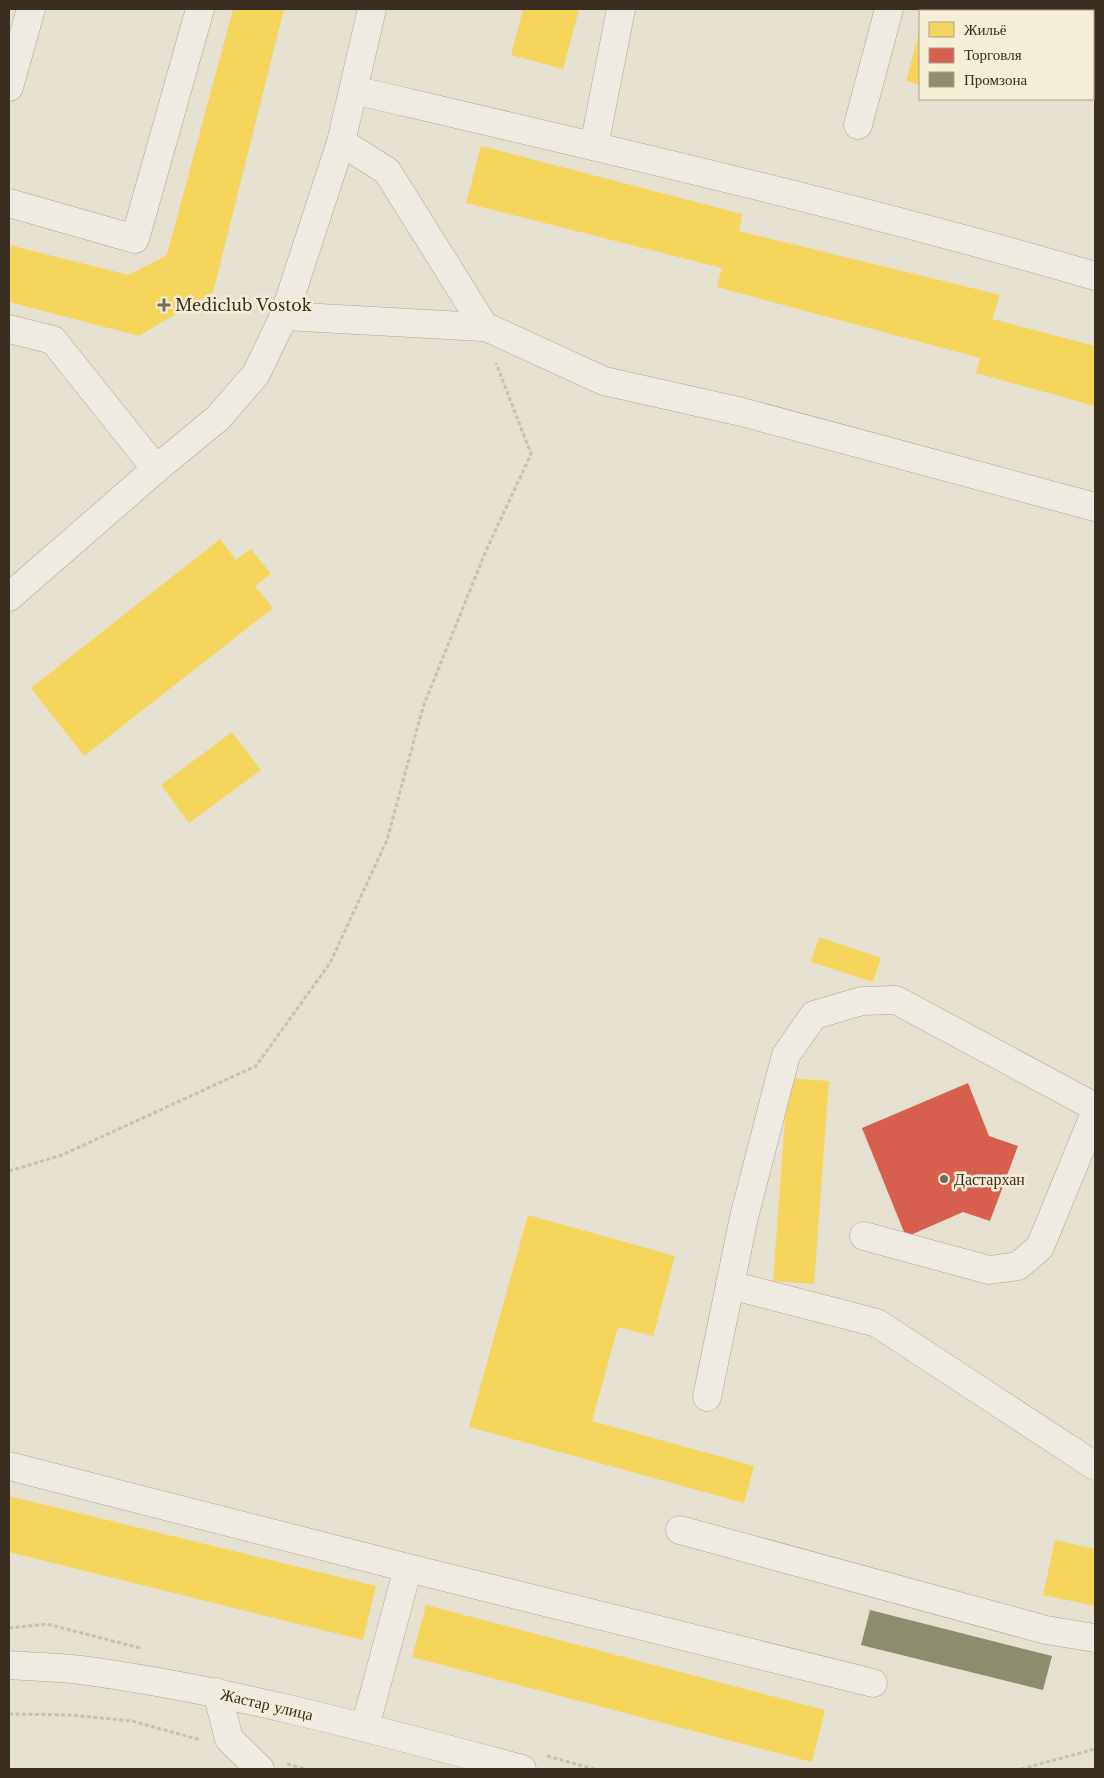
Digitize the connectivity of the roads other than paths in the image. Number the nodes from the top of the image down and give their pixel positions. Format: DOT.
graph roads {
  1 [pos="31,9"];
  2 [pos="200,9"];
  3 [pos="372,9"];
  4 [pos="621,9"];
  5 [pos="889,9"];
  6 [pos="9,88"];
  7 [pos="354,90"];
  8 [pos="858,124"];
  9 [pos="341,142"];
  10 [pos="594,146"];
  11 [pos="9,203"];
  12 [pos="1095,276"];
  13 [pos="284,316"];
  14 [pos="482,327"];
  15 [pos="9,329"];
  16 [pos="156,469"];
  17 [pos="1095,508"];
  18 [pos="10,593"];
  19 [pos="1095,1107"];
  20 [pos="1095,1113"];
  21 [pos="864,1236"];
  22 [pos="730,1285"];
  23 [pos="707,1397"];
  24 [pos="9,1466"];
  25 [pos="1095,1466"];
  26 [pos="680,1530"];
  27 [pos="408,1568"];
  28 [pos="1095,1638"];
  29 [pos="9,1665"];
  30 [pos="872,1683"];
  31 [pos="217,1692"];
  32 [pos="365,1728"];
  33 [pos="251,1760"];
  34 [pos="522,1769"];
  1 -- 6 [label="street"];
  2 -- 11 [label="street"];
  3 -- 7 [label="street"];
  4 -- 10 [label="street"];
  5 -- 8 [label="street"];
  7 -- 9 [label="street"];
  7 -- 10 [label="street"];
  9 -- 13 [label="street"];
  9 -- 17 [label="street"];
  10 -- 12 [label="street"];
  13 -- 14 [label="street"];
  13 -- 16 [label="street"];
  15 -- 16 [label="street"];
  16 -- 18 [label="street"];
  19 -- 22 [label="street"];
  20 -- 21 [label="street"];
  22 -- 23 [label="street"];
  22 -- 25 [label="street"];
  24 -- 27 [label="street"];
  26 -- 28 [label="street"];
  27 -- 30 [label="street"];
  27 -- 32 [label="street"];
  29 -- 31 [label="street, Жастар улица"];
  31 -- 32 [label="street, Жастар улица"];
  31 -- 33 [label="street"];
  32 -- 34 [label="street, Жастар улица"];
}
